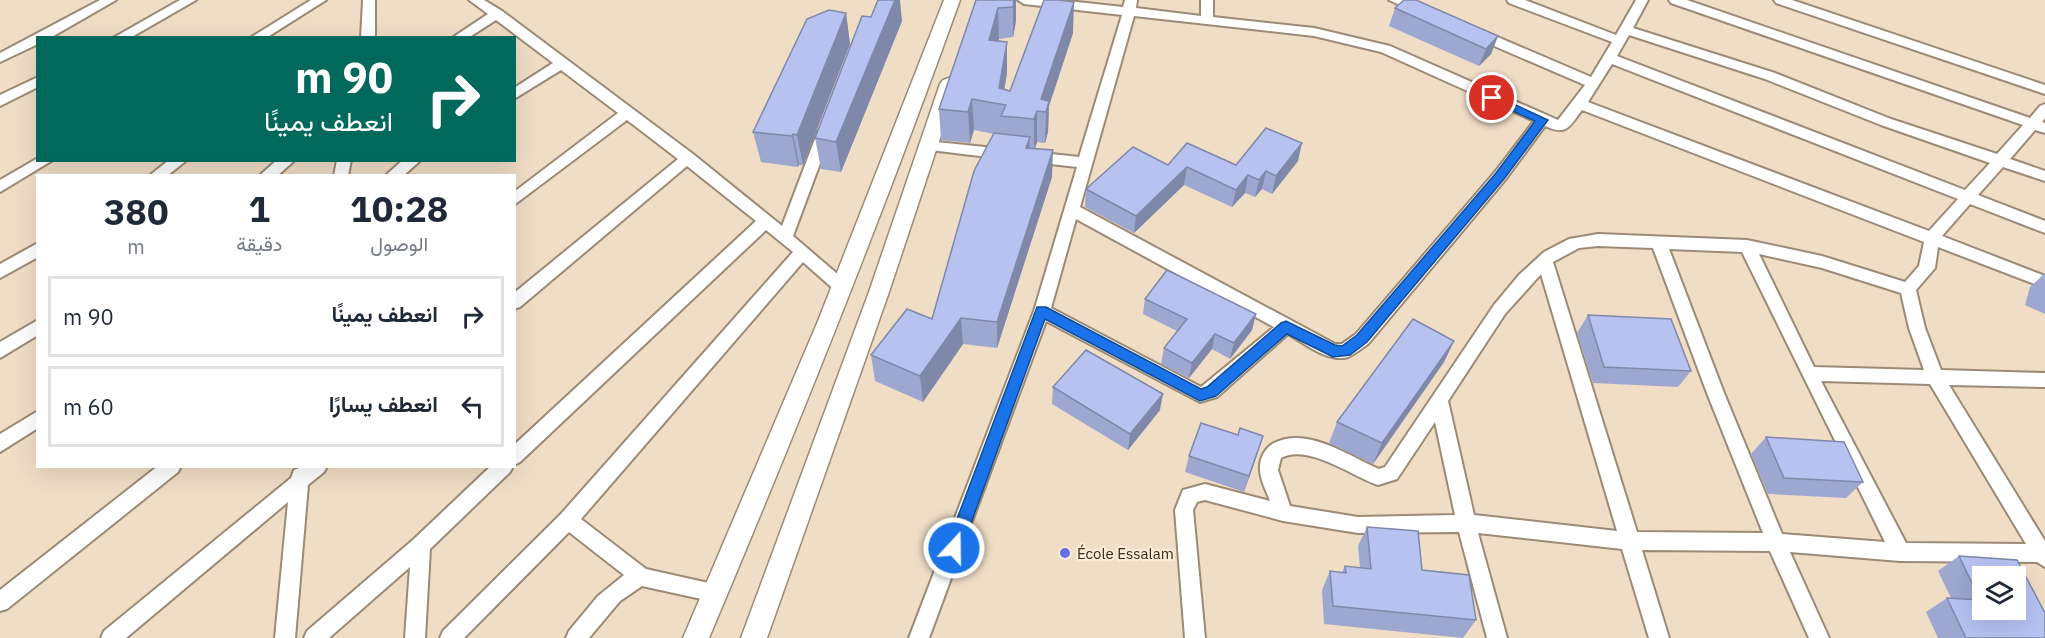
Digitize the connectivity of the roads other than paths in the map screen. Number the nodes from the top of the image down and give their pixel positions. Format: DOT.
graph roads {
  1 [pos="110,0"];
  2 [pos="190,0"];
  3 [pos="320,0"];
  4 [pos="369,0"];
  5 [pos="475,0"];
  6 [pos="952,0"];
  7 [pos="1024,0"];
  8 [pos="1206,0"];
  9 [pos="1395,0"];
  10 [pos="1513,0"];
  11 [pos="1675,0"];
  12 [pos="1780,0"];
  13 [pos="1637,1"];
  14 [pos="1130,6"];
  15 [pos="497,14"];
  16 [pos="1431,14"];
  17 [pos="1207,20"];
  18 [pos="1462,26"];
  19 [pos="1623,35"];
  20 [pos="42,36"];
  21 [pos="123,36"];
  22 [pos="259,36"];
  23 [pos="368,36"];
  24 [pos="461,36"];
  25 [pos="36,39"];
  26 [pos="0,58"];
  27 [pos="1609,58"];
  28 [pos="561,64"];
  29 [pos="954,68"];
  30 [pos="36,82"];
  31 [pos="1592,83"];
  32 [pos="2045,90"];
  33 [pos="516,93"];
  34 [pos="0,101"];
  35 [pos="1581,104"];
  36 [pos="2045,109"];
  37 [pos="627,113"];
  38 [pos="831,117"];
  39 [pos="1542,120"];
  40 [pos="2038,126"];
  41 [pos="927,146"];
  42 [pos="688,158"];
  43 [pos="43,162"];
  44 [pos="177,162"];
  45 [pos="285,162"];
  46 [pos="411,162"];
  47 [pos="2000,162"];
  48 [pos="1084,163"];
  49 [pos="159,174"];
  50 [pos="269,174"];
  51 [pos="395,174"];
  52 [pos="2045,176"];
  53 [pos="0,187"];
  54 [pos="516,198"];
  55 [pos="1966,198"];
  56 [pos="1071,209"];
  57 [pos="766,221"];
  58 [pos="2045,227"];
  59 [pos="785,237"];
  60 [pos="1932,238"];
  61 [pos="1659,243"];
  62 [pos="1747,246"];
  63 [pos="36,250"];
  64 [pos="803,251"];
  65 [pos="1545,261"];
  66 [pos="0,272"];
  67 [pos="2045,282"];
  68 [pos="843,288"];
  69 [pos="1908,289"];
  70 [pos="516,301"];
  71 [pos="1042,311"];
  72 [pos="36,327"];
  73 [pos="1286,327"];
  74 [pos="0,351"];
  75 [pos="1809,374"];
  76 [pos="1935,377"];
  77 [pos="2045,380"];
  78 [pos="1440,399"];
  79 [pos="36,419"];
  80 [pos="0,444"];
  81 [pos="516,455"];
  82 [pos="169,468"];
  83 [pos="502,468"];
  84 [pos="301,474"];
  85 [pos="1283,513"];
  86 [pos="568,520"];
  87 [pos="1466,523"];
  88 [pos="1629,541"];
  89 [pos="1775,542"];
  90 [pos="421,544"];
  91 [pos="1900,552"];
  92 [pos="2044,556"];
  93 [pos="641,577"];
  94 [pos="715,593"];
  95 [pos="0,602"];
  96 [pos="111,638"];
  97 [pos="285,638"];
  98 [pos="314,638"];
  99 [pos="415,638"];
  100 [pos="450,638"];
  101 [pos="576,638"];
  102 [pos="696,638"];
  103 [pos="754,638"];
  104 [pos="919,638"];
  105 [pos="1195,638"];
  106 [pos="1497,638"];
  107 [pos="1659,638"];
  108 [pos="1819,638"];
  1 -- 20 [label="street"];
  2 -- 21 [label="street"];
  3 -- 22 [label="street"];
  4 -- 23 [label="street"];
  5 -- 15 [label="street"];
  6 -- 68 [label="street"];
  7 -- 14 [label="street"];
  8 -- 17 [label="street"];
  9 -- 16 [label="street"];
  10 -- 19 [label="street"];
  11 -- 40 [label="street"];
  12 -- 32 [label="street"];
  13 -- 19 [label="street"];
  14 -- 17 [label="street"];
  14 -- 48 [label="street"];
  15 -- 24 [label="street"];
  15 -- 28 [label="street"];
  17 -- 39 [label="street"];
  18 -- 31 [label="street"];
  19 -- 27 [label="street"];
  19 -- 47 [label="street"];
  25 -- 26 [label="street"];
  27 -- 31 [label="street"];
  27 -- 55 [label="street"];
  28 -- 33 [label="street"];
  28 -- 37 [label="street"];
  29 -- 41 [label="street"];
  30 -- 34 [label="street"];
  31 -- 35 [label="street"];
  35 -- 39 [label="street"];
  35 -- 60 [label="street"];
  36 -- 40 [label="street"];
  37 -- 42 [label="street"];
  37 -- 54 [label="street"];
  38 -- 59 [label="street"];
  39 -- 73 [label="street"];
  40 -- 47 [label="street"];
  41 -- 48 [label="street"];
  41 -- 103 [label="street"];
  42 -- 57 [label="street"];
  42 -- 70 [label="street"];
  43 -- 53 [label="street"];
  44 -- 49 [label="street"];
  45 -- 50 [label="street"];
  46 -- 51 [label="street"];
  47 -- 52 [label="street"];
  47 -- 55 [label="street"];
  48 -- 56 [label="street"];
  55 -- 58 [label="street"];
  55 -- 60 [label="street"];
  56 -- 71 [label="street"];
  56 -- 73 [label="street"];
  57 -- 59 [label="street"];
  57 -- 81 [label="street"];
  59 -- 64 [label="street"];
  60 -- 67 [label="street"];
  60 -- 69 [label="street"];
  61 -- 62 [label="street"];
  61 -- 65 [label="street"];
  61 -- 89 [label="street"];
  62 -- 69 [label="street"];
  62 -- 75 [label="street"];
  63 -- 66 [label="street"];
  64 -- 68 [label="street"];
  64 -- 86 [label="street"];
  65 -- 78 [label="street"];
  65 -- 88 [label="street"];
  68 -- 94 [label="street"];
  69 -- 76 [label="street"];
  71 -- 73 [label="street"];
  71 -- 104 [label="street"];
  72 -- 74 [label="street"];
  75 -- 76 [label="street"];
  75 -- 91 [label="street"];
  76 -- 77 [label="street"];
  76 -- 92 [label="street"];
  78 -- 85 [label="street"];
  78 -- 87 [label="street"];
  79 -- 80 [label="street"];
  82 -- 95 [label="street"];
  83 -- 90 [label="street"];
  84 -- 96 [label="street"];
  84 -- 97 [label="street"];
  85 -- 87 [label="street"];
  85 -- 105 [label="street"];
  86 -- 93 [label="street"];
  86 -- 100 [label="street"];
  87 -- 88 [label="street"];
  87 -- 106 [label="street"];
  88 -- 89 [label="street"];
  88 -- 107 [label="street"];
  89 -- 91 [label="street"];
  89 -- 108 [label="street"];
  90 -- 98 [label="street"];
  90 -- 99 [label="street"];
  91 -- 92 [label="street"];
  93 -- 94 [label="street"];
  93 -- 101 [label="street"];
  94 -- 102 [label="street"];
}
